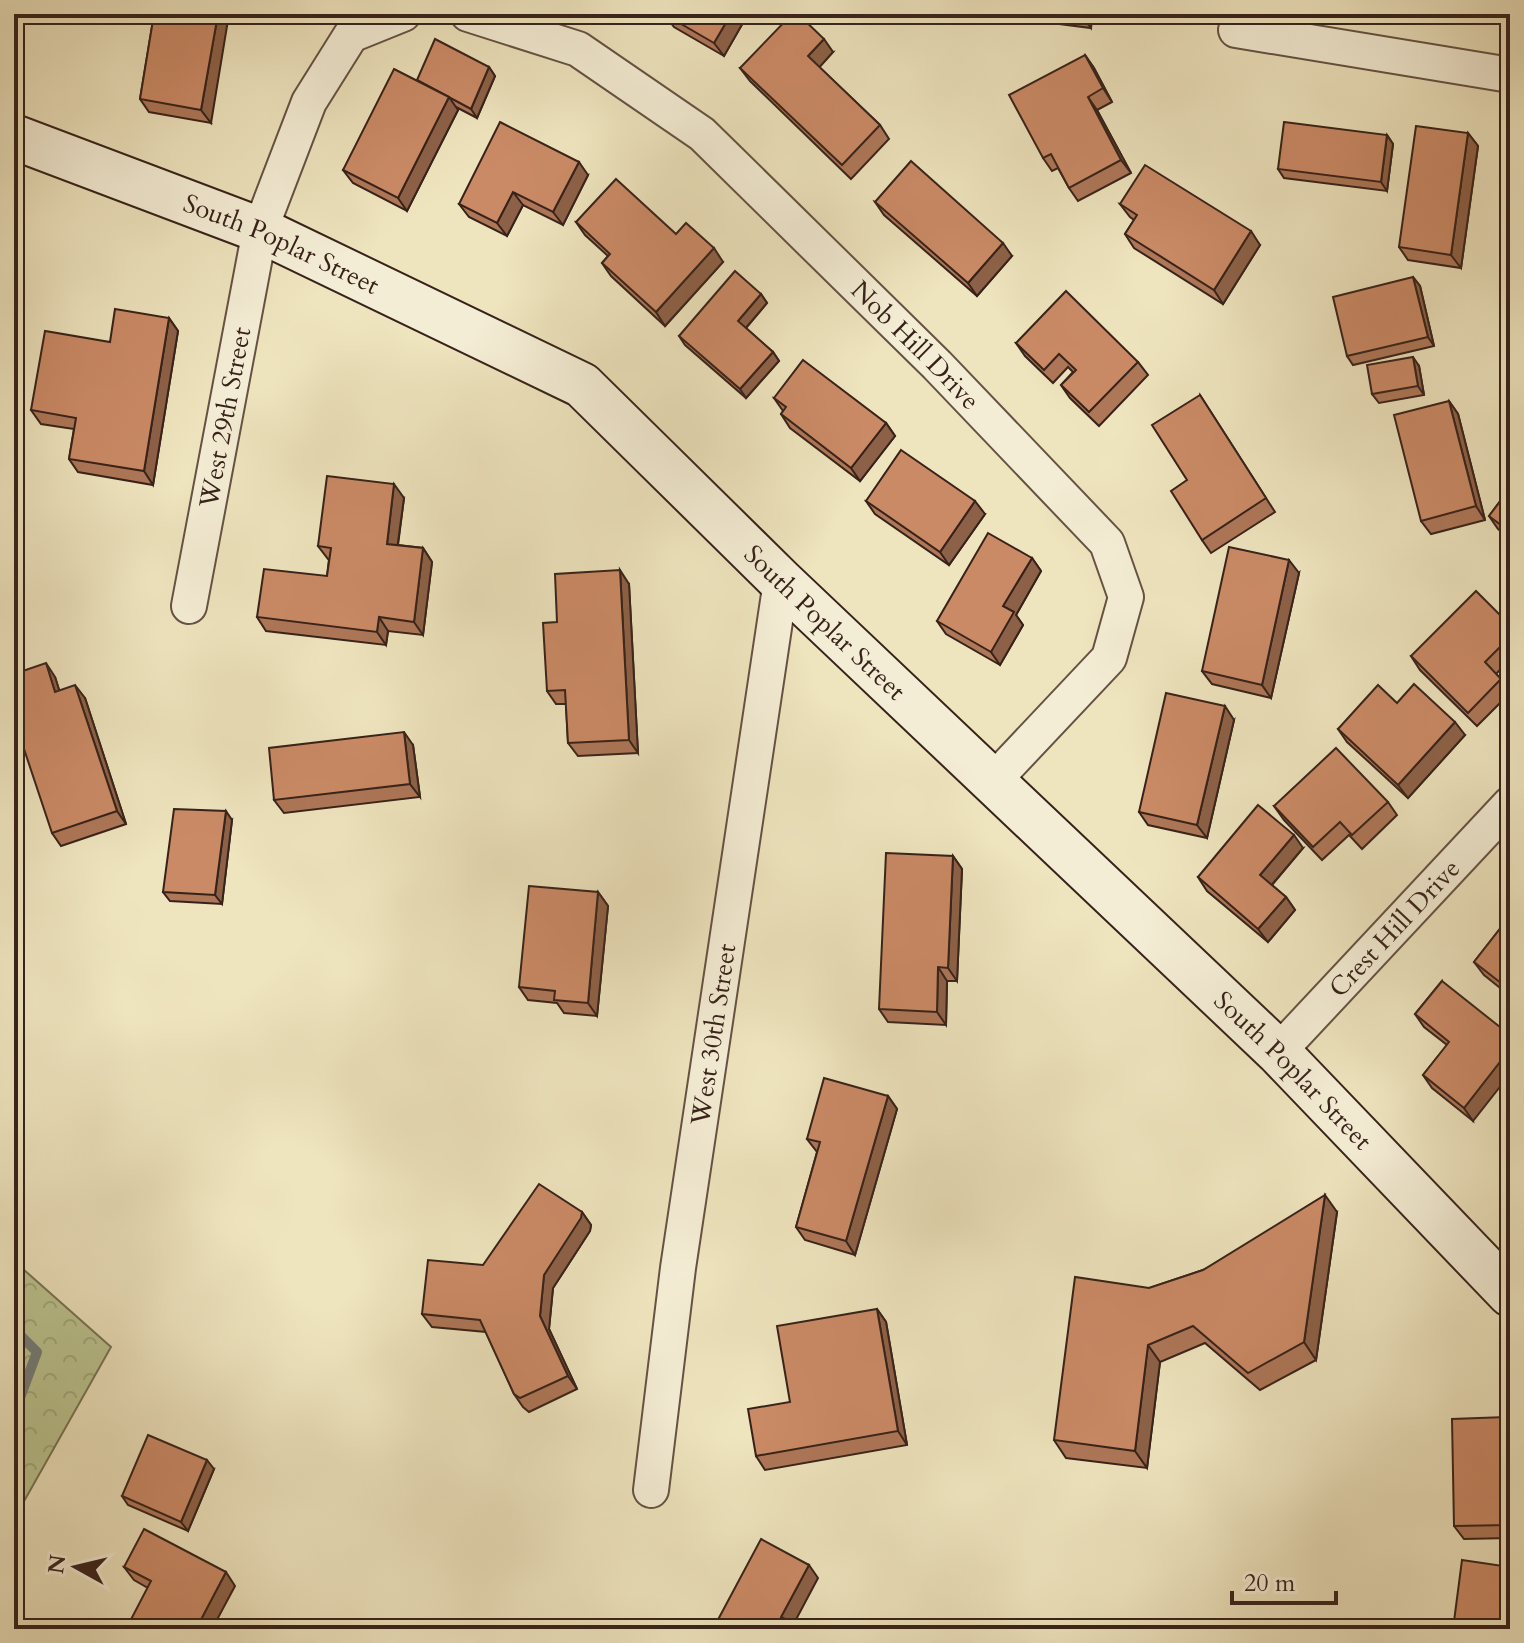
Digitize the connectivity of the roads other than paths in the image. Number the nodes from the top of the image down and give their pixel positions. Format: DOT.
graph roads {
  1 [pos="403,14"];
  2 [pos="468,14"];
  3 [pos="1236,30"];
  4 [pos="1510,75"];
  5 [pos="14,137"];
  6 [pos="260,230"];
  7 [pos="781,581"];
  8 [pos="189,606"];
  9 [pos="993,781"];
  10 [pos="1510,804"];
  11 [pos="1278,1052"];
  12 [pos="1510,1294"];
  13 [pos="651,1490"];
  1 -- 6 [label="street"];
  2 -- 9 [label="street, Nob Hill Drive"];
  3 -- 4 [label="street"];
  5 -- 6 [label="main road, South Poplar Street"];
  6 -- 7 [label="main road, South Poplar Street"];
  6 -- 8 [label="street, West 29th Street"];
  7 -- 9 [label="main road, South Poplar Street"];
  7 -- 13 [label="street, West 30th Street"];
  9 -- 11 [label="main road, South Poplar Street"];
  10 -- 11 [label="street, Crest Hill Drive"];
  11 -- 12 [label="main road, South Poplar Street"];
}
